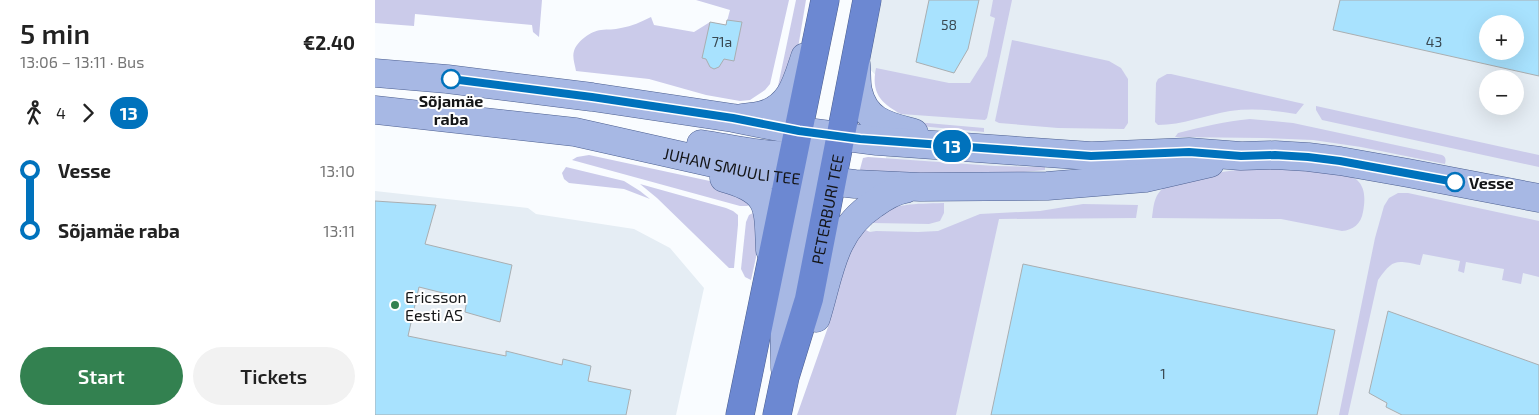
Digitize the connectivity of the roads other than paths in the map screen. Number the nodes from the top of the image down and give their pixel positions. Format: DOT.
graph roads {
  1 [pos="867,0"];
  2 [pos="825,1"];
  3 [pos="856,58"];
  4 [pos="375,73"];
  5 [pos="375,110"];
  6 [pos="733,118"];
  7 [pos="575,132"];
  8 [pos="841,137"];
  9 [pos="961,146"];
  10 [pos="1241,156"];
  11 [pos="806,163"];
  12 [pos="920,187"];
  13 [pos="1539,198"];
  14 [pos="771,268"];
  15 [pos="785,377"];
  16 [pos="740,415"];
  17 [pos="777,415"];
  1 -- 3 [label="highway, PETERBURI TEE"];
  2 -- 6 [label="main road"];
  2 -- 11 [label="highway, PETERBURI TEE"];
  3 -- 8 [label="highway, PETERBURI TEE"];
  3 -- 9 [label="main road"];
  4 -- 6 [label="main road"];
  5 -- 7 [label="main road"];
  6 -- 11 [label="main road"];
  7 -- 11 [label="main road"];
  7 -- 14 [label="main road"];
  8 -- 9 [label="main road"];
  8 -- 11 [label="highway, PETERBURI TEE"];
  8 -- 11 [label="main road"];
  9 -- 10 [label="main road"];
  10 -- 12 [label="main road"];
  10 -- 13 [label="main road"];
  11 -- 12 [label="main road"];
  11 -- 14 [label="highway, PETERBURI TEE"];
  11 -- 15 [label="highway, PETERBURI TEE"];
  12 -- 15 [label="main road"];
  14 -- 16 [label="highway, PETERBURI TEE"];
  15 -- 17 [label="highway, PETERBURI TEE"];
}
